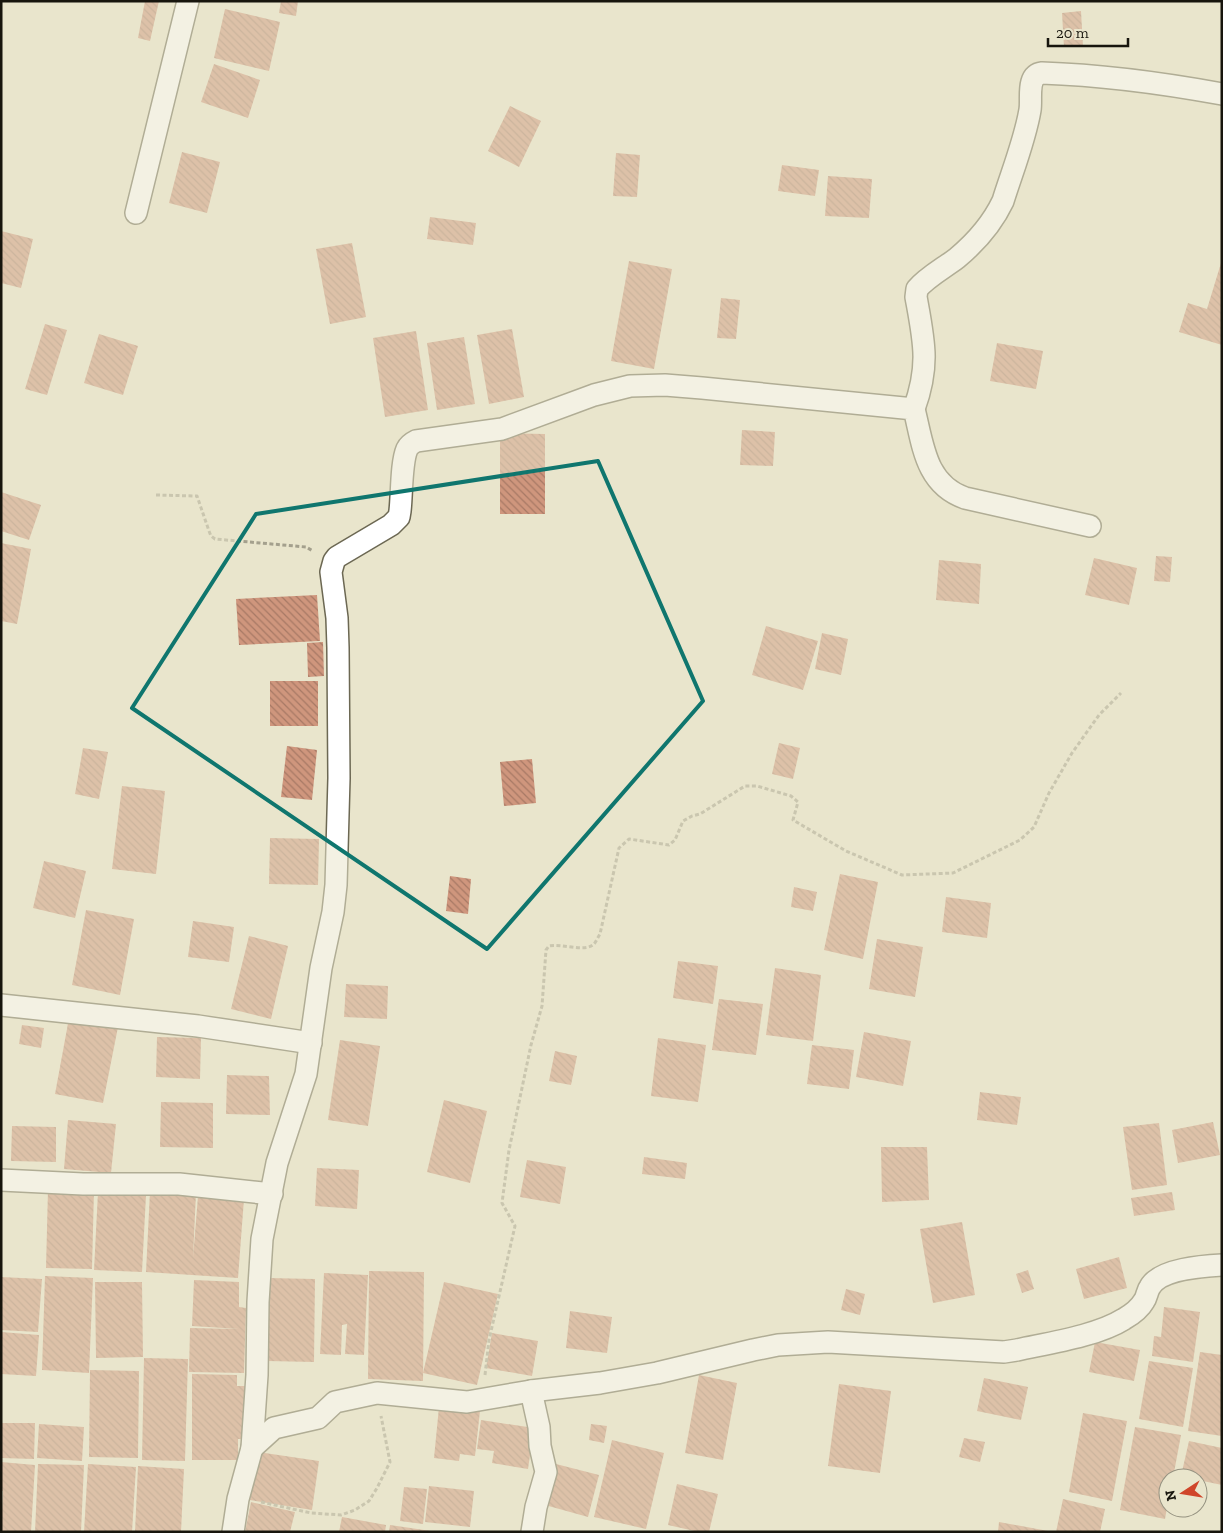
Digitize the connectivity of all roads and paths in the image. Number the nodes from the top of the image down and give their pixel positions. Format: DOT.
graph roads {
  1 [pos="188,1"];
  2 [pos="1222,94"];
  3 [pos="136,213"];
  4 [pos="914,409"];
  5 [pos="156,495"];
  6 [pos="1090,526"];
  7 [pos="334,561"];
  8 [pos="1121,693"];
  9 [pos="1,1005"];
  10 [pos="311,1043"];
  11 [pos="1,1180"];
  12 [pos="272,1194"];
  13 [pos="1222,1265"];
  14 [pos="531,1391"];
  15 [pos="377,1392"];
  16 [pos="467,1402"];
  17 [pos="252,1448"];
  18 [pos="238,1499"];
  19 [pos="233,1532"];
  20 [pos="532,1532"];
  1 -- 3 [label="street"];
  2 -- 4 [label="street"];
  4 -- 6 [label="street"];
  4 -- 7 [label="street"];
  5 -- 7 [label="path"];
  7 -- 10 [label="street"];
  8 -- 16 [label="path"];
  9 -- 10 [label="street"];
  10 -- 12 [label="street"];
  11 -- 12 [label="street"];
  12 -- 17 [label="street"];
  13 -- 14 [label="street"];
  14 -- 16 [label="street"];
  14 -- 20 [label="street"];
  15 -- 16 [label="street"];
  15 -- 17 [label="street"];
  15 -- 18 [label="path"];
  17 -- 18 [label="street"];
  18 -- 19 [label="street"];
}
